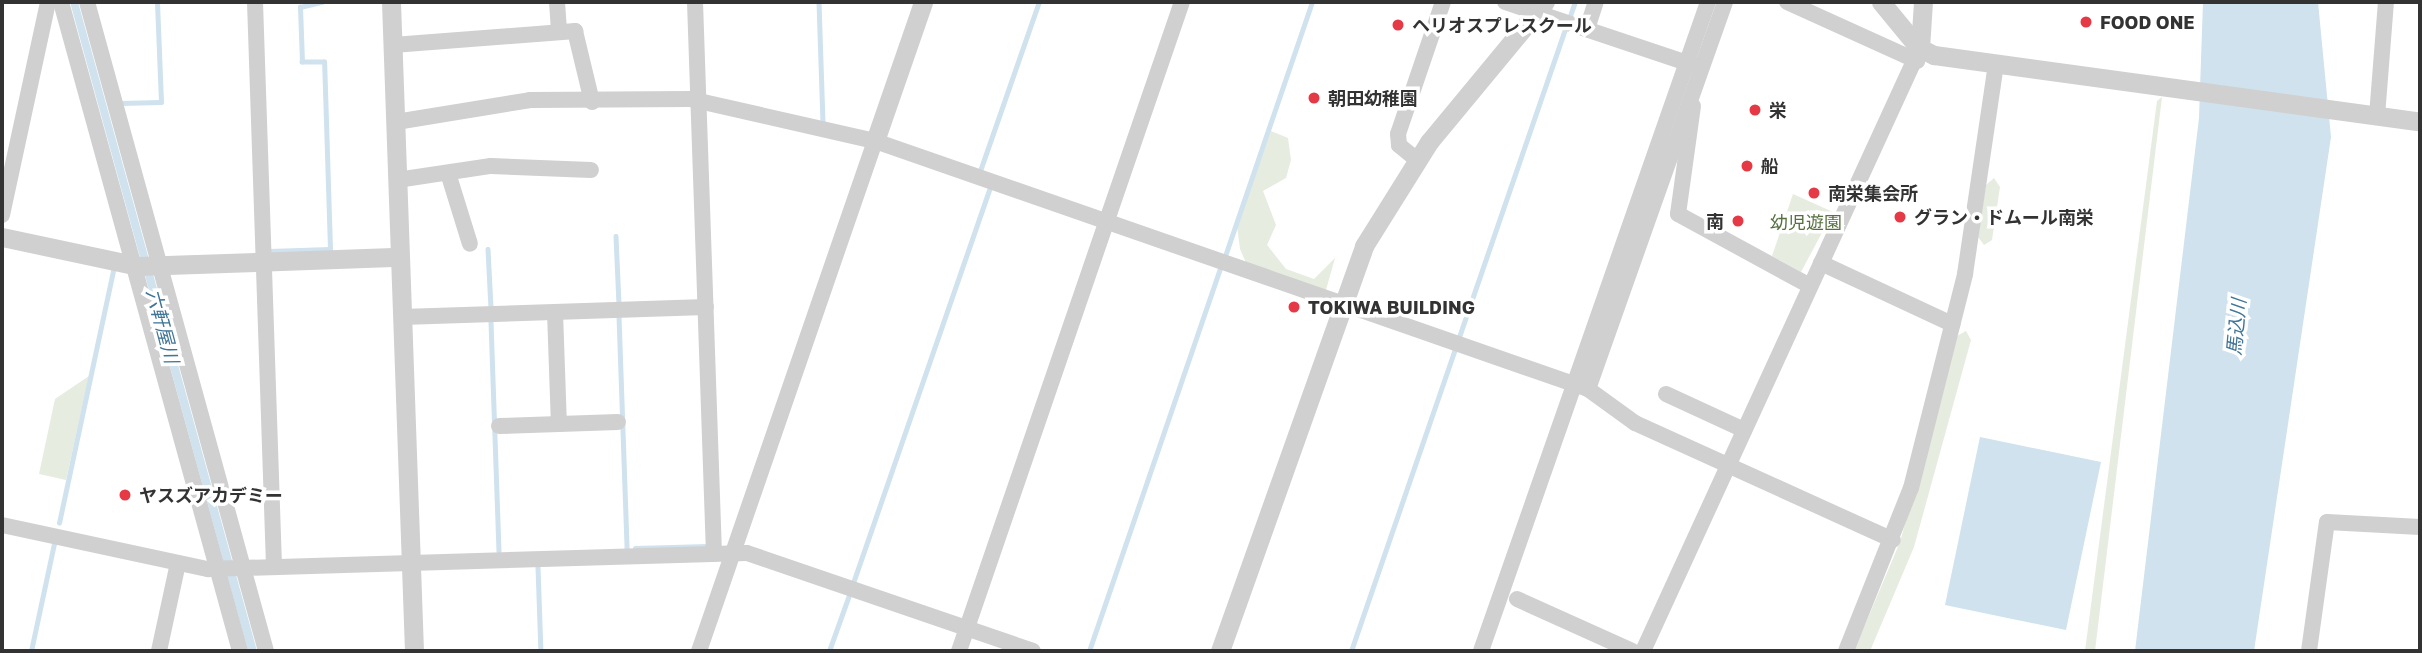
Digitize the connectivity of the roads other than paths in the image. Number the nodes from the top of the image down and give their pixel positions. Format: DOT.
graph roads {
  1 [pos="48,2"];
  2 [pos="61,2"];
  3 [pos="87,2"];
  4 [pos="255,2"];
  5 [pos="391,2"];
  6 [pos="557,2"];
  7 [pos="695,2"];
  8 [pos="923,2"];
  9 [pos="1182,2"];
  10 [pos="1443,2"];
  11 [pos="1505,2"];
  12 [pos="1596,2"];
  13 [pos="1708,2"];
  14 [pos="1725,2"];
  15 [pos="1787,2"];
  16 [pos="1881,2"];
  17 [pos="1923,2"];
  18 [pos="2386,2"];
  19 [pos="1541,7"];
  20 [pos="559,28"];
  21 [pos="1587,29"];
  22 [pos="393,45"];
  23 [pos="1918,55"];
  24 [pos="1996,63"];
  25 [pos="1691,65"];
  26 [pos="1688,98"];
  27 [pos="698,99"];
  28 [pos="592,102"];
  29 [pos="2377,116"];
  30 [pos="396,122"];
  31 [pos="2420,122"];
  32 [pos="875,141"];
  33 [pos="1416,159"];
  34 [pos="591,170"];
  35 [pos="448,173"];
  36 [pos="397,180"];
  37 [pos="2,215"];
  38 [pos="1106,223"];
  39 [pos="2,237"];
  40 [pos="470,244"];
  41 [pos="400,257"];
  42 [pos="264,262"];
  43 [pos="1821,263"];
  44 [pos="147,265"];
  45 [pos="1810,286"];
  46 [pos="1339,305"];
  47 [pos="706,307"];
  48 [pos="555,312"];
  49 [pos="402,317"];
  50 [pos="1952,324"];
  51 [pos="1580,387"];
  52 [pos="1665,394"];
  53 [pos="618,422"];
  54 [pos="559,424"];
  55 [pos="499,426"];
  56 [pos="1744,430"];
  57 [pos="1728,465"];
  58 [pos="2,525"];
  59 [pos="2420,527"];
  60 [pos="1893,540"];
  61 [pos="714,554"];
  62 [pos="733,554"];
  63 [pos="411,562"];
  64 [pos="178,563"];
  65 [pos="274,567"];
  66 [pos="241,568"];
  67 [pos="219,569"];
  68 [pos="1517,599"];
  69 [pos="967,628"];
  70 [pos="159,651"];
  71 [pos="240,651"];
  72 [pos="266,651"];
  73 [pos="414,651"];
  74 [pos="699,651"];
  75 [pos="959,651"];
  76 [pos="1033,651"];
  77 [pos="1220,651"];
  78 [pos="1481,651"];
  79 [pos="1632,651"];
  80 [pos="1643,651"];
  81 [pos="1846,651"];
  82 [pos="2309,651"];
  1 -- 37 [label="street"];
  2 -- 44 [label="street"];
  3 -- 44 [label="street"];
  4 -- 42 [label="street"];
  5 -- 22 [label="street"];
  6 -- 20 [label="street"];
  7 -- 27 [label="street"];
  8 -- 32 [label="street"];
  9 -- 38 [label="street"];
  10 -- 33 [label="street"];
  11 -- 19 [label="street"];
  12 -- 21 [label="street"];
  13 -- 25 [label="street"];
  14 -- 25 [label="street"];
  15 -- 23 [label="street"];
  16 -- 23 [label="street"];
  17 -- 23 [label="street"];
  18 -- 29 [label="street"];
  19 -- 21 [label="street"];
  19 -- 33 [label="street"];
  20 -- 22 [label="street"];
  20 -- 28 [label="street"];
  21 -- 25 [label="street"];
  22 -- 30 [label="street"];
  23 -- 24 [label="street"];
  23 -- 43 [label="street"];
  24 -- 29 [label="street"];
  24 -- 50 [label="street"];
  25 -- 26 [label="street"];
  25 -- 51 [label="street"];
  26 -- 45 [label="street"];
  26 -- 51 [label="street"];
  27 -- 28 [label="street"];
  27 -- 32 [label="street"];
  27 -- 47 [label="street"];
  28 -- 30 [label="street"];
  29 -- 31 [label="street"];
  30 -- 36 [label="street"];
  32 -- 38 [label="street"];
  32 -- 62 [label="street"];
  33 -- 46 [label="street"];
  34 -- 35 [label="street"];
  35 -- 36 [label="street"];
  35 -- 40 [label="street"];
  36 -- 41 [label="street"];
  38 -- 46 [label="street"];
  38 -- 69 [label="street"];
  39 -- 44 [label="street"];
  41 -- 42 [label="street"];
  41 -- 49 [label="street"];
  42 -- 44 [label="street"];
  42 -- 65 [label="street"];
  43 -- 45 [label="street"];
  43 -- 50 [label="street"];
  44 -- 66 [label="street"];
  44 -- 67 [label="street"];
  45 -- 56 [label="street"];
  46 -- 51 [label="street"];
  46 -- 77 [label="street"];
  47 -- 48 [label="street"];
  47 -- 61 [label="street"];
  48 -- 49 [label="street"];
  48 -- 54 [label="street"];
  49 -- 63 [label="street"];
  50 -- 60 [label="street"];
  51 -- 57 [label="street"];
  51 -- 78 [label="street"];
  52 -- 56 [label="street"];
  53 -- 54 [label="street"];
  54 -- 55 [label="street"];
  56 -- 57 [label="street"];
  57 -- 60 [label="street"];
  57 -- 80 [label="street"];
  58 -- 64 [label="street"];
  59 -- 82 [label="street"];
  60 -- 81 [label="street"];
  61 -- 62 [label="street"];
  61 -- 63 [label="street"];
  62 -- 69 [label="street"];
  62 -- 74 [label="street"];
  63 -- 65 [label="street"];
  63 -- 73 [label="street"];
  64 -- 67 [label="street"];
  64 -- 70 [label="street"];
  65 -- 66 [label="street"];
  66 -- 67 [label="street"];
  66 -- 72 [label="street"];
  67 -- 71 [label="street"];
  68 -- 79 [label="street"];
  69 -- 75 [label="street"];
  69 -- 76 [label="street"];
}
